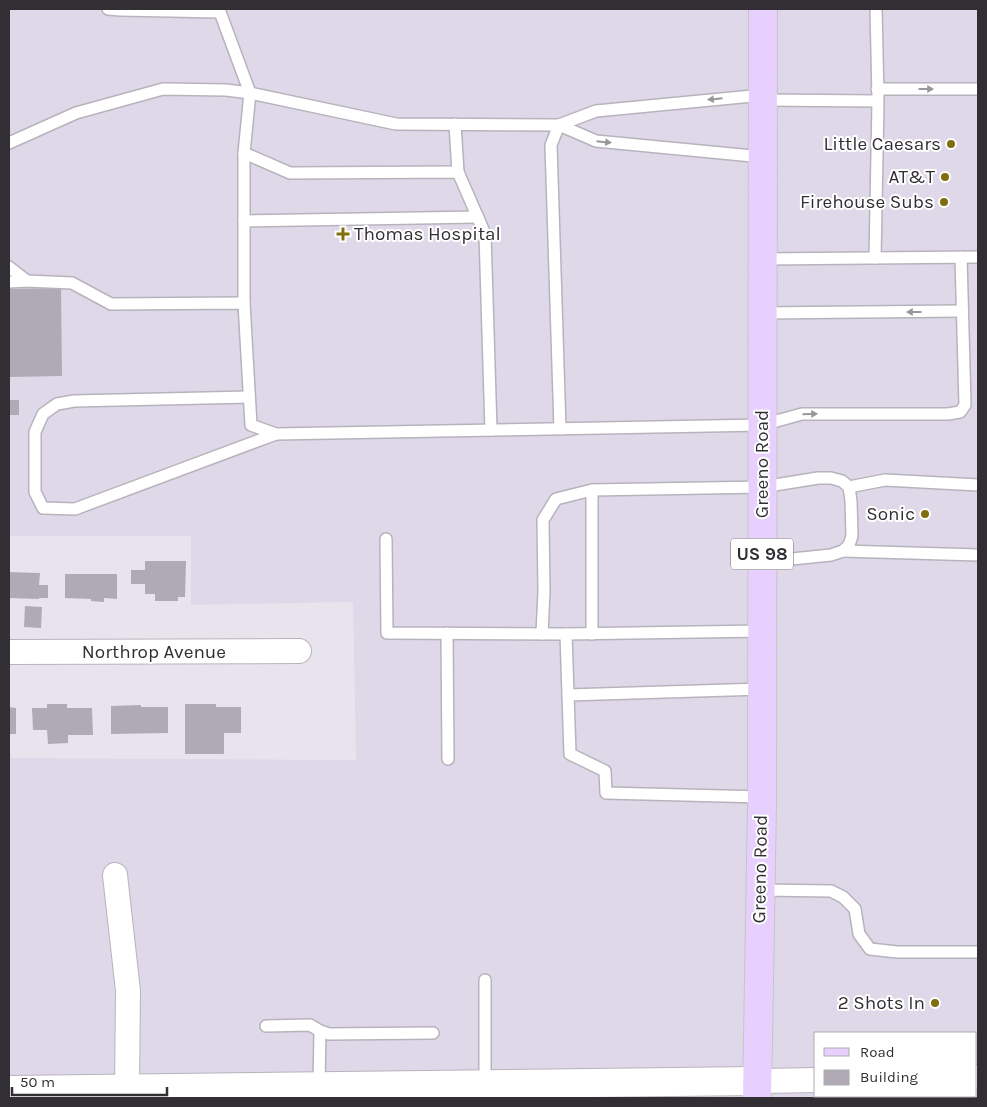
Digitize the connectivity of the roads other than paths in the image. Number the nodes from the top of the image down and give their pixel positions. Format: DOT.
graph roads {
  1 [pos="108,9"];
  2 [pos="763,9"];
  3 [pos="876,9"];
  4 [pos="219,11"];
  5 [pos="978,89"];
  6 [pos="250,93"];
  7 [pos="878,95"];
  8 [pos="763,98"];
  9 [pos="455,124"];
  10 [pos="558,126"];
  11 [pos="9,143"];
  12 [pos="244,153"];
  13 [pos="763,157"];
  14 [pos="458,172"];
  15 [pos="478,217"];
  16 [pos="244,221"];
  17 [pos="961,257"];
  18 [pos="978,257"];
  19 [pos="875,258"];
  20 [pos="763,259"];
  21 [pos="9,267"];
  22 [pos="27,281"];
  23 [pos="9,282"];
  24 [pos="244,303"];
  25 [pos="962,311"];
  26 [pos="762,313"];
  27 [pos="249,396"];
  28 [pos="762,425"];
  29 [pos="560,429"];
  30 [pos="491,430"];
  31 [pos="276,434"];
  32 [pos="978,484"];
  33 [pos="762,487"];
  34 [pos="849,487"];
  35 [pos="592,490"];
  36 [pos="386,539"];
  37 [pos="843,551"];
  38 [pos="978,555"];
  39 [pos="762,562"];
  40 [pos="762,631"];
  41 [pos="447,633"];
  42 [pos="542,634"];
  43 [pos="566,634"];
  44 [pos="592,634"];
  45 [pos="299,651"];
  46 [pos="9,652"];
  47 [pos="762,689"];
  48 [pos="568,695"];
  49 [pos="448,759"];
  50 [pos="762,797"];
  51 [pos="115,876"];
  52 [pos="760,890"];
  53 [pos="978,952"];
  54 [pos="485,980"];
  55 [pos="266,1026"];
  56 [pos="320,1031"];
  57 [pos="433,1033"];
  58 [pos="814,1080"];
  59 [pos="485,1084"];
  60 [pos="319,1086"];
  61 [pos="757,1089"];
  62 [pos="9,1090"];
  63 [pos="138,1092"];
  64 [pos="371,1092"];
  1 -- 4 [label="lane"];
  2 -- 8 [label="main road, Greeno Road / US 98"];
  3 -- 7 [label="lane"];
  4 -- 6 [label="lane"];
  7 -- 5 [label="lane, one-way"];
  6 -- 9 [label="lane"];
  6 -- 11 [label="lane"];
  6 -- 12 [label="lane"];
  7 -- 8 [label="lane"];
  7 -- 19 [label="lane"];
  8 -- 10 [label="lane, one-way"];
  8 -- 13 [label="main road, Greeno Road / US 98"];
  9 -- 10 [label="lane"];
  9 -- 14 [label="lane"];
  10 -- 13 [label="lane, one-way"];
  10 -- 29 [label="lane"];
  12 -- 14 [label="lane"];
  12 -- 16 [label="lane"];
  13 -- 20 [label="main road, Greeno Road / US 98"];
  14 -- 15 [label="lane"];
  15 -- 16 [label="lane"];
  15 -- 30 [label="lane"];
  16 -- 24 [label="lane"];
  17 -- 18 [label="lane"];
  17 -- 19 [label="lane"];
  17 -- 25 [label="lane"];
  19 -- 20 [label="lane"];
  20 -- 26 [label="main road, Greeno Road / US 98"];
  21 -- 22 [label="lane"];
  22 -- 23 [label="lane"];
  22 -- 24 [label="lane"];
  24 -- 27 [label="lane"];
  25 -- 26 [label="lane, one-way"];
  28 -- 25 [label="lane, one-way"];
  26 -- 28 [label="main road, Greeno Road / US 98"];
  27 -- 31 [label="lane"];
  27 -- 31 [label="lane"];
  28 -- 29 [label="lane"];
  28 -- 33 [label="main road, Greeno Road / US 98"];
  29 -- 30 [label="lane"];
  30 -- 31 [label="lane"];
  32 -- 34 [label="lane"];
  33 -- 34 [label="lane"];
  33 -- 35 [label="lane"];
  33 -- 39 [label="main road, Greeno Road / US 98"];
  34 -- 37 [label="lane"];
  35 -- 42 [label="lane"];
  35 -- 44 [label="lane"];
  36 -- 41 [label="lane"];
  37 -- 38 [label="lane"];
  37 -- 39 [label="lane"];
  39 -- 40 [label="main road, Greeno Road / US 98"];
  40 -- 44 [label="lane"];
  40 -- 47 [label="main road, Greeno Road / US 98"];
  41 -- 42 [label="lane"];
  41 -- 49 [label="lane"];
  42 -- 43 [label="lane"];
  43 -- 44 [label="lane"];
  43 -- 48 [label="lane"];
  45 -- 46 [label="street, Northrop Avenue"];
  47 -- 48 [label="lane"];
  47 -- 50 [label="main road, Greeno Road / US 98"];
  48 -- 50 [label="lane"];
  50 -- 52 [label="main road, Greeno Road / US 98"];
  51 -- 63 [label="street"];
  52 -- 53 [label="lane"];
  52 -- 61 [label="main road, Greeno Road / US 98"];
  54 -- 59 [label="lane"];
  55 -- 56 [label="lane"];
  56 -- 57 [label="lane"];
  56 -- 60 [label="lane"];
  58 -- 61 [label="street"];
  59 -- 61 [label="street"];
  59 -- 64 [label="street"];
  60 -- 63 [label="street"];
  60 -- 64 [label="street"];
  62 -- 63 [label="street"];
}
